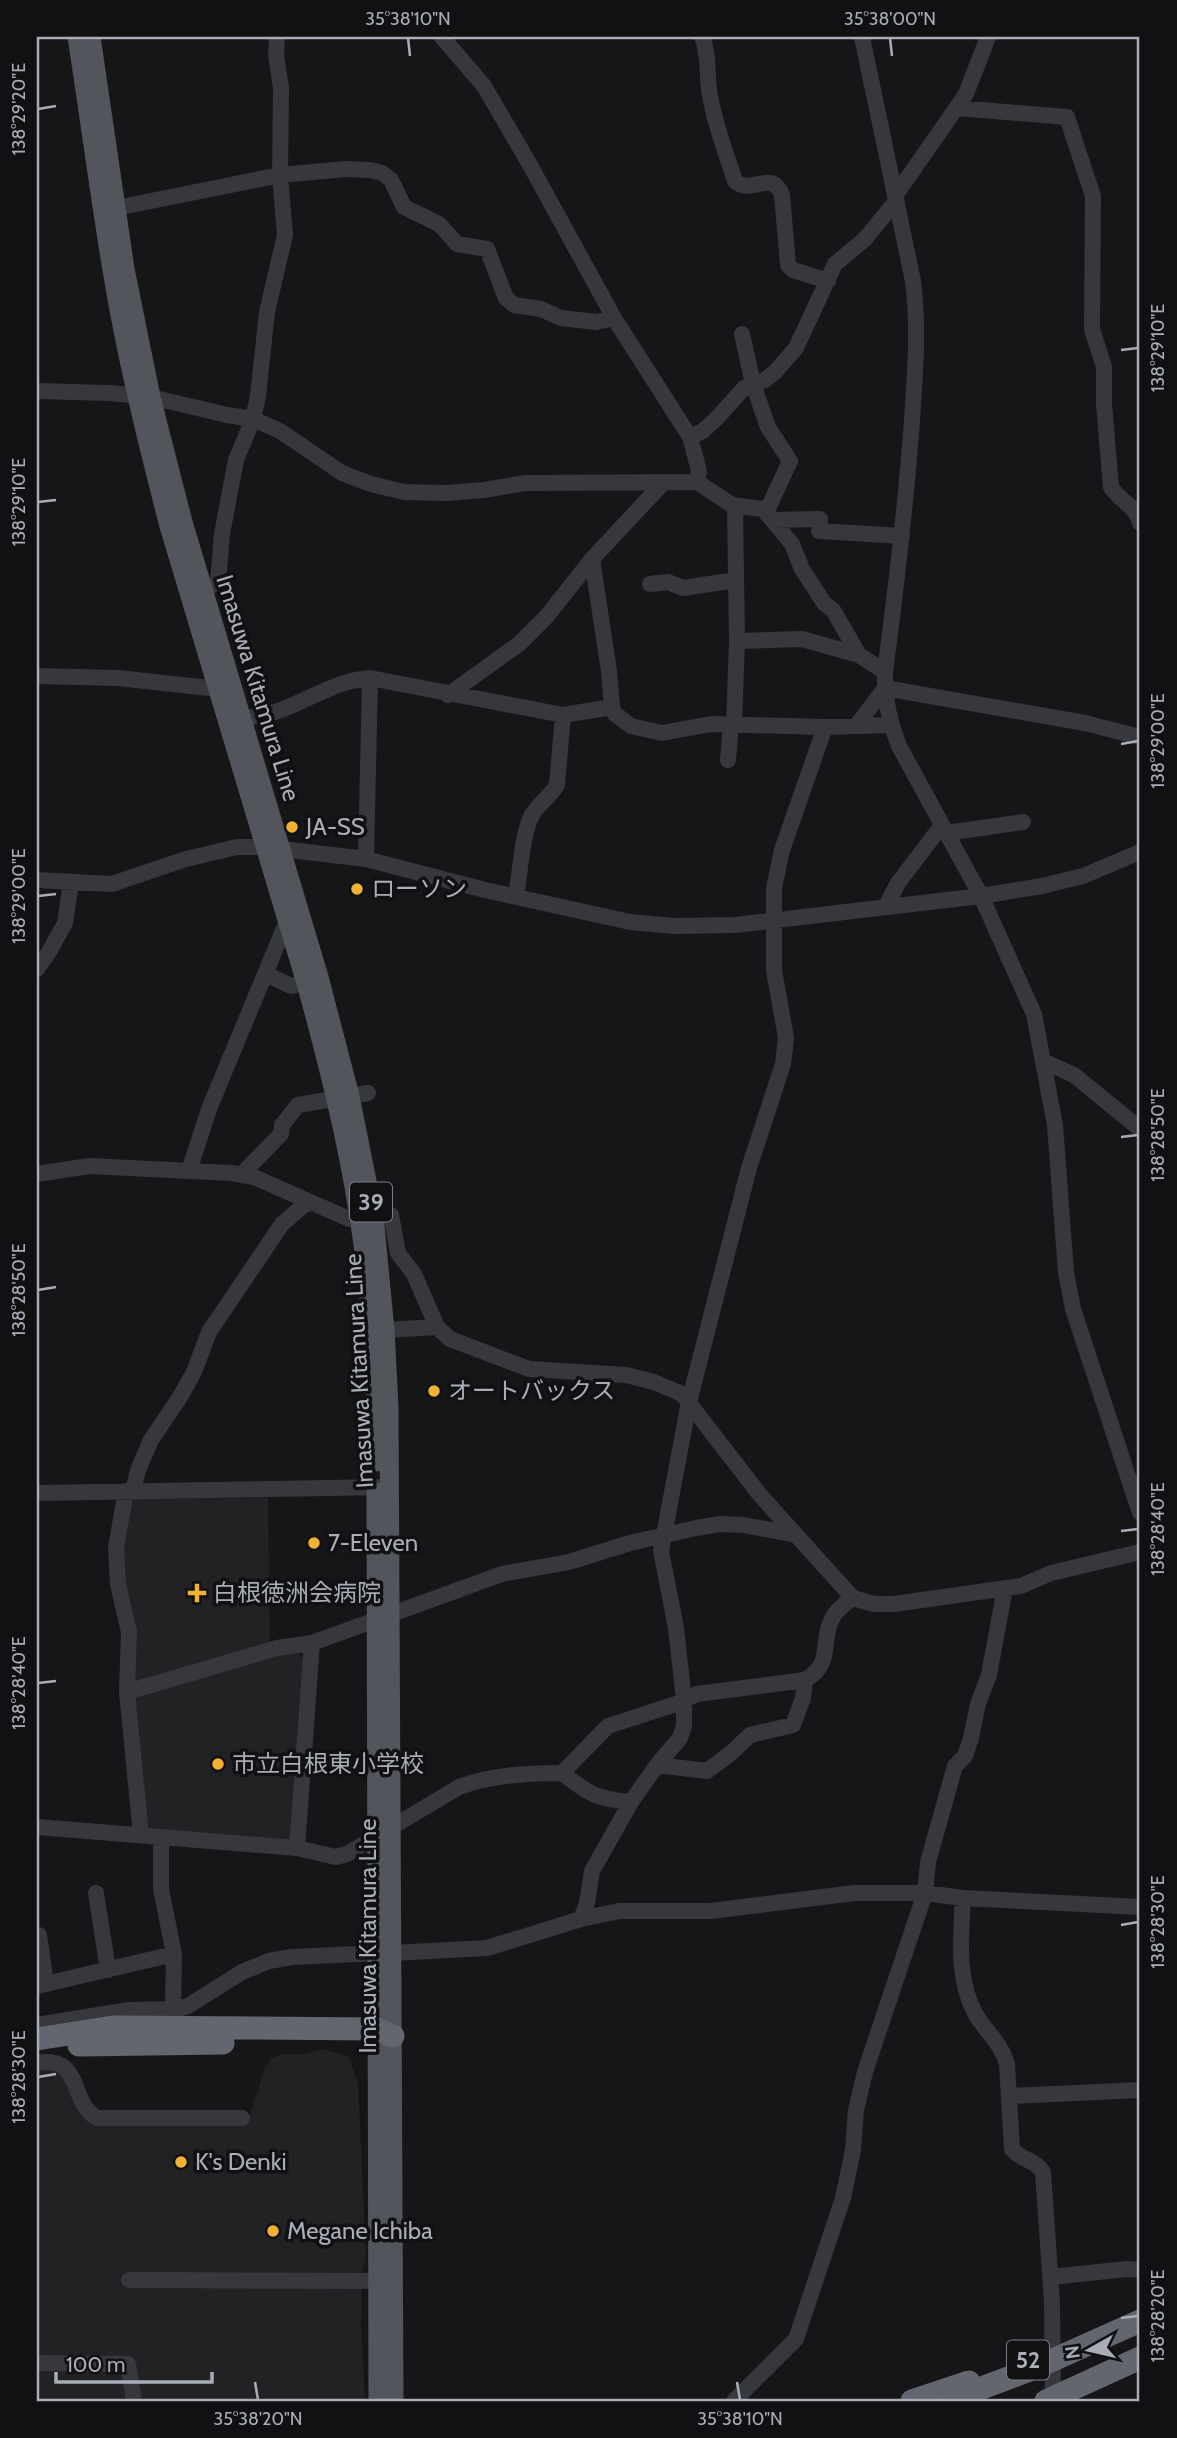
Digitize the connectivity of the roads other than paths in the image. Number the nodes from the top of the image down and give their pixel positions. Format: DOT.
graph roads {
  1 [pos="77,37"];
  2 [pos="91,37"];
  3 [pos="277,37"];
  4 [pos="442,37"];
  5 [pos="702,37"];
  6 [pos="862,37"];
  7 [pos="986,38"];
  8 [pos="957,108"];
  9 [pos="280,174"];
  10 [pos="896,199"];
  11 [pos="116,208"];
  12 [pos="828,281"];
  13 [pos="614,318"];
  14 [pos="742,334"];
  15 [pos="753,384"];
  16 [pos="37,391"];
  17 [pos="144,397"];
  18 [pos="253,419"];
  19 [pos="690,437"];
  20 [pos="697,482"];
  21 [pos="662,484"];
  22 [pos="1135,503"];
  23 [pos="735,506"];
  24 [pos="769,516"];
  25 [pos="1140,523"];
  26 [pos="902,536"];
  27 [pos="592,559"];
  28 [pos="736,580"];
  29 [pos="650,584"];
  30 [pos="203,590"];
  31 [pos="737,640"];
  32 [pos="859,655"];
  33 [pos="37,676"];
  34 [pos="370,678"];
  35 [pos="885,680"];
  36 [pos="218,689"];
  37 [pos="448,695"];
  38 [pos="612,707"];
  39 [pos="563,715"];
  40 [pos="235,721"];
  41 [pos="733,724"];
  42 [pos="890,725"];
  43 [pos="856,726"];
  44 [pos="825,727"];
  45 [pos="1140,737"];
  46 [pos="729,760"];
  47 [pos="1023,822"];
  48 [pos="944,829"];
  49 [pos="273,847"];
  50 [pos="1140,852"];
  51 [pos="366,859"];
  52 [pos="37,880"];
  53 [pos="71,883"];
  54 [pos="981,896"];
  55 [pos="516,897"];
  56 [pos="886,906"];
  57 [pos="287,921"];
  58 [pos="774,922"];
  59 [pos="37,969"];
  60 [pos="265,974"];
  61 [pos="306,983"];
  62 [pos="1045,1062"];
  63 [pos="352,1096"];
  64 [pos="1140,1129"];
  65 [pos="189,1171"];
  66 [pos="37,1174"];
  67 [pos="242,1175"];
  68 [pos="311,1202"];
  69 [pos="366,1217"];
  70 [pos="438,1327"];
  71 [pos="385,1330"];
  72 [pos="689,1402"];
  73 [pos="383,1487"];
  74 [pos="129,1491"];
  75 [pos="37,1493"];
  76 [pos="1140,1513"];
  77 [pos="796,1535"];
  78 [pos="664,1536"];
  79 [pos="1140,1552"];
  80 [pos="1004,1588"];
  81 [pos="853,1598"];
  82 [pos="384,1618"];
  83 [pos="312,1643"];
  84 [pos="805,1680"];
  85 [pos="127,1692"];
  86 [pos="684,1700"];
  87 [pos="657,1765"];
  88 [pos="562,1773"];
  89 [pos="631,1802"];
  90 [pos="37,1827"];
  91 [pos="385,1833"];
  92 [pos="141,1835"];
  93 [pos="160,1837"];
  94 [pos="297,1848"];
  95 [pos="96,1893"];
  96 [pos="925,1893"];
  97 [pos="963,1898"];
  98 [pos="1140,1907"];
  99 [pos="581,1919"];
  100 [pos="39,1935"];
  101 [pos="385,1953"];
  102 [pos="174,1954"];
  103 [pos="107,1969"];
  104 [pos="41,1985"];
  105 [pos="173,2009"];
  106 [pos="37,2025"];
  107 [pos="382,2036"];
  108 [pos="37,2039"];
  109 [pos="37,2049"];
  110 [pos="37,2063"];
  111 [pos="1140,2090"];
  112 [pos="1009,2096"];
  113 [pos="242,2118"];
  114 [pos="1140,2270"];
  115 [pos="1050,2277"];
  116 [pos="129,2280"];
  117 [pos="377,2281"];
  118 [pos="1140,2308"];
  119 [pos="1140,2321"];
  120 [pos="1140,2329"];
  121 [pos="1053,2349"];
  122 [pos="1140,2358"];
  123 [pos="37,2363"];
  124 [pos="1051,2400"];
  125 [pos="134,2401"];
  126 [pos="378,2401"];
  127 [pos="394,2401"];
  128 [pos="734,2401"];
  129 [pos="912,2401"];
  130 [pos="947,2401"];
  131 [pos="970,2401"];
  1 -- 17 [label="main road, Imasuwa Kitamura Line / 39"];
  2 -- 11 [label="main road, Imasuwa Kitamura Line / 39"];
  3 -- 9 [label="street"];
  4 -- 13 [label="street"];
  5 -- 12 [label="street"];
  6 -- 10 [label="street"];
  7 -- 8 [label="street"];
  8 -- 10 [label="street"];
  8 -- 22 [label="street"];
  9 -- 11 [label="street"];
  9 -- 13 [label="street"];
  9 -- 18 [label="street"];
  10 -- 12 [label="street"];
  10 -- 26 [label="street"];
  11 -- 17 [label="main road, Imasuwa Kitamura Line / 39"];
  12 -- 15 [label="street"];
  13 -- 19 [label="street"];
  14 -- 15 [label="street"];
  15 -- 19 [label="street"];
  15 -- 24 [label="street"];
  16 -- 17 [label="street"];
  17 -- 18 [label="street"];
  17 -- 30 [label="main road, Imasuwa Kitamura Line / 39"];
  17 -- 36 [label="main road, Imasuwa Kitamura Line / 39"];
  18 -- 21 [label="street"];
  18 -- 30 [label="street"];
  19 -- 20 [label="street"];
  20 -- 21 [label="street"];
  20 -- 23 [label="street"];
  21 -- 27 [label="street"];
  22 -- 25 [label="street"];
  23 -- 24 [label="street"];
  23 -- 28 [label="street"];
  24 -- 26 [label="street"];
  24 -- 32 [label="street"];
  26 -- 35 [label="street"];
  27 -- 37 [label="street"];
  27 -- 38 [label="street"];
  28 -- 29 [label="street"];
  28 -- 31 [label="street"];
  30 -- 40 [label="main road, Imasuwa Kitamura Line / 39"];
  31 -- 32 [label="street"];
  31 -- 41 [label="street"];
  32 -- 35 [label="street"];
  33 -- 36 [label="street"];
  34 -- 37 [label="street"];
  34 -- 40 [label="street"];
  34 -- 51 [label="street"];
  35 -- 42 [label="street"];
  35 -- 43 [label="street"];
  35 -- 45 [label="street"];
  36 -- 40 [label="main road, Imasuwa Kitamura Line / 39"];
  37 -- 39 [label="street"];
  38 -- 39 [label="street"];
  38 -- 41 [label="street"];
  39 -- 55 [label="street"];
  40 -- 49 [label="main road, Imasuwa Kitamura Line / 39"];
  41 -- 44 [label="street"];
  41 -- 46 [label="street"];
  42 -- 43 [label="street"];
  42 -- 48 [label="street"];
  43 -- 44 [label="street"];
  44 -- 58 [label="street"];
  47 -- 48 [label="street"];
  48 -- 54 [label="street"];
  48 -- 56 [label="street"];
  49 -- 51 [label="street"];
  49 -- 53 [label="street"];
  49 -- 57 [label="main road, Imasuwa Kitamura Line / 39"];
  49 -- 63 [label="main road, Imasuwa Kitamura Line / 39"];
  50 -- 54 [label="street"];
  51 -- 55 [label="street"];
  52 -- 53 [label="street"];
  53 -- 59 [label="street"];
  54 -- 56 [label="street"];
  54 -- 62 [label="street"];
  55 -- 58 [label="street"];
  56 -- 58 [label="street"];
  57 -- 60 [label="street"];
  57 -- 61 [label="main road, Imasuwa Kitamura Line / 39"];
  58 -- 72 [label="street"];
  60 -- 61 [label="street"];
  60 -- 65 [label="street"];
  61 -- 63 [label="main road, Imasuwa Kitamura Line / 39"];
  62 -- 64 [label="street"];
  62 -- 76 [label="street"];
  63 -- 67 [label="street"];
  63 -- 69 [label="main road, Imasuwa Kitamura Line / 39"];
  65 -- 66 [label="street"];
  65 -- 67 [label="street"];
  67 -- 68 [label="street"];
  68 -- 69 [label="street"];
  68 -- 74 [label="street"];
  69 -- 70 [label="street"];
  69 -- 71 [label="main road, Imasuwa Kitamura Line / 39"];
  69 -- 73 [label="main road, Imasuwa Kitamura Line / 39"];
  70 -- 71 [label="street"];
  70 -- 72 [label="street"];
  71 -- 73 [label="main road, Imasuwa Kitamura Line / 39"];
  72 -- 77 [label="street"];
  72 -- 78 [label="street"];
  73 -- 74 [label="street"];
  73 -- 82 [label="main road, Imasuwa Kitamura Line / 39"];
  74 -- 75 [label="street"];
  74 -- 85 [label="street"];
  77 -- 78 [label="street"];
  77 -- 81 [label="street"];
  78 -- 82 [label="street"];
  78 -- 86 [label="street"];
  79 -- 80 [label="street"];
  80 -- 81 [label="street"];
  80 -- 96 [label="street"];
  81 -- 84 [label="street"];
  82 -- 83 [label="street"];
  82 -- 91 [label="main road, Imasuwa Kitamura Line / 39"];
  83 -- 85 [label="street"];
  83 -- 94 [label="street"];
  84 -- 86 [label="street"];
  84 -- 87 [label="street"];
  85 -- 92 [label="street"];
  86 -- 87 [label="street"];
  86 -- 88 [label="street"];
  87 -- 89 [label="street"];
  88 -- 89 [label="street"];
  88 -- 91 [label="street"];
  89 -- 99 [label="street"];
  90 -- 92 [label="street"];
  91 -- 94 [label="street"];
  91 -- 101 [label="main road, Imasuwa Kitamura Line / 39"];
  92 -- 93 [label="street"];
  93 -- 94 [label="street"];
  93 -- 102 [label="street"];
  95 -- 103 [label="street"];
  96 -- 97 [label="street"];
  96 -- 99 [label="street"];
  96 -- 128 [label="street"];
  97 -- 98 [label="street"];
  97 -- 112 [label="street"];
  99 -- 101 [label="street"];
  100 -- 104 [label="street"];
  101 -- 105 [label="street"];
  101 -- 107 [label="main road, Imasuwa Kitamura Line / 39"];
  102 -- 103 [label="street"];
  102 -- 105 [label="street"];
  103 -- 104 [label="street"];
  105 -- 106 [label="street"];
  107 -- 108 [label="highway"];
  107 -- 109 [label="highway"];
  107 -- 117 [label="main road, Imasuwa Kitamura Line / 39"];
  107 -- 127 [label="main road, Imasuwa Kitamura Line / 39"];
  110 -- 113 [label="street"];
  111 -- 112 [label="street"];
  112 -- 115 [label="street"];
  114 -- 115 [label="street"];
  115 -- 121 [label="street"];
  116 -- 117 [label="street"];
  117 -- 126 [label="main road, Imasuwa Kitamura Line / 39"];
  118 -- 121 [label="highway, 52"];
  119 -- 130 [label="highway, bridge"];
  120 -- 131 [label="highway"];
  121 -- 124 [label="street"];
  121 -- 129 [label="highway, 52"];
  122 -- 124 [label="highway, 52"];
  123 -- 125 [label="street"];
}
